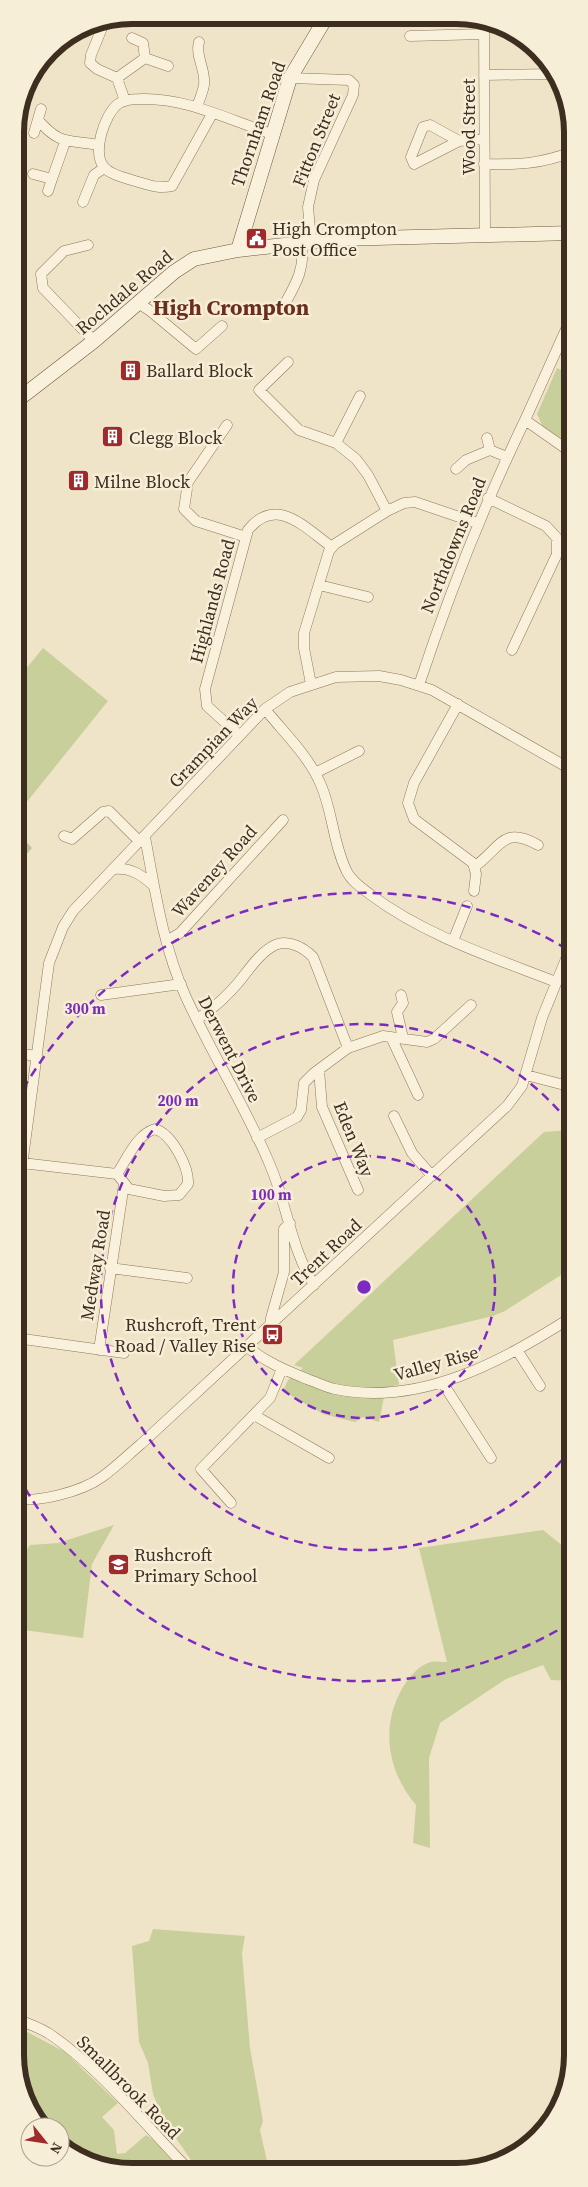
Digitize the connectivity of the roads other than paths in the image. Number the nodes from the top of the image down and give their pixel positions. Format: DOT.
graph roads {
  1 [pos="322,24"];
  2 [pos="102,28"];
  3 [pos="484,28"];
  4 [pos="484,34"];
  5 [pos="410,36"];
  6 [pos="132,38"];
  7 [pos="199,42"];
  8 [pos="145,58"];
  9 [pos="168,66"];
  10 [pos="547,74"];
  11 [pos="484,75"];
  12 [pos="117,78"];
  13 [pos="290,78"];
  14 [pos="125,101"];
  15 [pos="197,108"];
  16 [pos="212,114"];
  17 [pos="34,133"];
  18 [pos="272,134"];
  19 [pos="484,139"];
  20 [pos="459,141"];
  21 [pos="65,142"];
  22 [pos="98,145"];
  23 [pos="564,155"];
  24 [pos="484,164"];
  25 [pos="104,168"];
  26 [pos="33,174"];
  27 [pos="52,179"];
  28 [pos="48,191"];
  29 [pos="83,202"];
  30 [pos="564,233"];
  31 [pos="485,234"];
  32 [pos="306,242"];
  33 [pos="88,245"];
  34 [pos="238,250"];
  35 [pos="138,303"];
  36 [pos="282,309"];
  37 [pos="222,326"];
  38 [pos="564,334"];
  39 [pos="94,341"];
  40 [pos="288,362"];
  41 [pos="24,395"];
  42 [pos="360,396"];
  43 [pos="525,420"];
  44 [pos="227,425"];
  45 [pos="487,438"];
  46 [pos="336,443"];
  47 [pos="564,447"];
  48 [pos="490,450"];
  49 [pos="507,457"];
  50 [pos="456,468"];
  51 [pos="488,498"];
  52 [pos="387,511"];
  53 [pos="477,523"];
  54 [pos="246,536"];
  55 [pos="332,547"];
  56 [pos="319,585"];
  57 [pos="368,597"];
  58 [pos="512,650"];
  59 [pos="311,684"];
  60 [pos="419,685"];
  61 [pos="458,704"];
  62 [pos="265,709"];
  63 [pos="239,735"];
  64 [pos="359,751"];
  65 [pos="564,765"];
  66 [pos="315,772"];
  67 [pos="283,820"];
  68 [pos="64,836"];
  69 [pos="143,839"];
  70 [pos="538,845"];
  71 [pos="474,867"];
  72 [pos="114,869"];
  73 [pos="154,886"];
  74 [pos="474,891"];
  75 [pos="467,906"];
  76 [pos="167,941"];
  77 [pos="453,941"];
  78 [pos="564,963"];
  79 [pos="556,982"];
  80 [pos="181,984"];
  81 [pos="101,995"];
  82 [pos="401,995"];
  83 [pos="472,1005"];
  84 [pos="197,1019"];
  85 [pos="391,1037"];
  86 [pos="403,1038"];
  87 [pos="348,1048"];
  88 [pos="24,1054"];
  89 [pos="37,1056"];
  90 [pos="318,1070"];
  91 [pos="526,1075"];
  92 [pos="564,1085"];
  93 [pos="418,1095"];
  94 [pos="394,1116"];
  95 [pos="257,1138"];
  96 [pos="24,1149"];
  97 [pos="24,1163"];
  98 [pos="117,1174"];
  99 [pos="432,1176"];
  100 [pos="124,1184"];
  101 [pos="358,1190"];
  102 [pos="290,1222"];
  103 [pos="110,1268"];
  104 [pos="186,1278"];
  105 [pos="314,1285"];
  106 [pos="564,1322"];
  107 [pos="271,1325"];
  108 [pos="24,1339"];
  109 [pos="247,1347"];
  110 [pos="99,1350"];
  111 [pos="517,1350"];
  112 [pos="124,1353"];
  113 [pos="282,1369"];
  114 [pos="442,1382"];
  115 [pos="540,1386"];
  116 [pos="254,1415"];
  117 [pos="329,1458"];
  118 [pos="491,1458"];
  119 [pos="24,1500"];
  120 [pos="231,1503"];
  121 [pos="24,2023"];
  122 [pos="182,2163"];
  1 -- 13 [label="main road, Thornham Road"];
  2 -- 12 [label="street"];
  3 -- 4 [label="street, Wood Street"];
  4 -- 5 [label="street"];
  4 -- 11 [label="street, Wood Street"];
  6 -- 8 [label="street"];
  7 -- 15 [label="street"];
  8 -- 9 [label="street"];
  8 -- 12 [label="street"];
  10 -- 11 [label="street"];
  11 -- 19 [label="street, Wood Street"];
  12 -- 14 [label="street"];
  13 -- 18 [label="main road, Thornham Road"];
  13 -- 32 [label="street, Fitton Street"];
  14 -- 15 [label="street"];
  14 -- 22 [label="street"];
  15 -- 16 [label="street"];
  16 -- 18 [label="street"];
  16 -- 25 [label="street"];
  17 -- 21 [label="street"];
  18 -- 34 [label="main road, Thornham Road"];
  19 -- 20 [label="street"];
  19 -- 24 [label="street, Wood Street"];
  20 -- 20 [label="street"];
  21 -- 22 [label="street"];
  21 -- 27 [label="street"];
  22 -- 25 [label="street"];
  23 -- 24 [label="street"];
  24 -- 31 [label="street, Wood Street"];
  25 -- 29 [label="street"];
  26 -- 27 [label="street"];
  27 -- 28 [label="street"];
  30 -- 31 [label="main road, Rochdale Road"];
  31 -- 32 [label="main road, Rochdale Road"];
  32 -- 34 [label="main road, Rochdale Road"];
  32 -- 36 [label="street"];
  33 -- 39 [label="street"];
  34 -- 35 [label="main road, Rochdale Road"];
  35 -- 37 [label="street"];
  35 -- 39 [label="main road, Rochdale Road"];
  38 -- 43 [label="street, Northdowns Road"];
  39 -- 41 [label="main road, Rochdale Road"];
  40 -- 46 [label="street"];
  42 -- 46 [label="street"];
  43 -- 47 [label="street"];
  43 -- 49 [label="street, Northdowns Road"];
  44 -- 54 [label="street"];
  45 -- 48 [label="street"];
  46 -- 52 [label="street"];
  48 -- 49 [label="street"];
  48 -- 50 [label="street"];
  49 -- 51 [label="street, Northdowns Road"];
  51 -- 53 [label="street, Northdowns Road"];
  51 -- 58 [label="street"];
  52 -- 53 [label="street"];
  52 -- 55 [label="street"];
  53 -- 60 [label="street, Northdowns Road"];
  54 -- 55 [label="street, Highlands Road"];
  54 -- 63 [label="street, Highlands Road"];
  55 -- 56 [label="street"];
  56 -- 57 [label="street"];
  56 -- 59 [label="street"];
  59 -- 60 [label="street, Grampian Way"];
  59 -- 62 [label="street, Grampian Way"];
  60 -- 61 [label="street, Grampian Way"];
  61 -- 65 [label="street, Grampian Way"];
  61 -- 71 [label="street"];
  62 -- 63 [label="street, Grampian Way"];
  62 -- 66 [label="street"];
  63 -- 69 [label="street, Grampian Way"];
  64 -- 66 [label="street"];
  66 -- 77 [label="street"];
  67 -- 76 [label="street, Waveney Road"];
  68 -- 69 [label="street"];
  69 -- 72 [label="street, Grampian Way"];
  69 -- 73 [label="street, Derwent Drive"];
  70 -- 71 [label="street"];
  71 -- 74 [label="street"];
  72 -- 73 [label="street"];
  72 -- 89 [label="street, Grampian Way"];
  73 -- 76 [label="street, Derwent Drive"];
  75 -- 77 [label="street"];
  76 -- 80 [label="street, Derwent Drive"];
  77 -- 79 [label="street"];
  78 -- 79 [label="street, Trent Road"];
  79 -- 91 [label="street, Trent Road"];
  80 -- 81 [label="street"];
  80 -- 84 [label="street, Derwent Drive"];
  82 -- 86 [label="street"];
  83 -- 86 [label="street"];
  84 -- 87 [label="street"];
  84 -- 95 [label="street, Derwent Drive"];
  85 -- 86 [label="street"];
  85 -- 87 [label="street"];
  85 -- 93 [label="street"];
  87 -- 90 [label="street"];
  88 -- 89 [label="street"];
  89 -- 96 [label="street, Grampian Way"];
  90 -- 95 [label="street"];
  90 -- 101 [label="street, Eden Way"];
  91 -- 92 [label="street"];
  91 -- 99 [label="street, Trent Road"];
  94 -- 99 [label="street"];
  95 -- 102 [label="street, Derwent Drive"];
  97 -- 98 [label="street"];
  98 -- 100 [label="street"];
  98 -- 100 [label="street"];
  99 -- 105 [label="street, Trent Road"];
  100 -- 103 [label="street, Medway Road"];
  102 -- 105 [label="street, Derwent Drive"];
  102 -- 107 [label="street"];
  103 -- 104 [label="street"];
  103 -- 110 [label="street, Medway Road"];
  105 -- 107 [label="street, Trent Road"];
  106 -- 111 [label="street, Valley Rise"];
  107 -- 109 [label="street, Trent Road"];
  108 -- 110 [label="street"];
  109 -- 113 [label="street, Valley Rise"];
  109 -- 119 [label="street, Trent Road"];
  110 -- 112 [label="street"];
  111 -- 114 [label="street, Valley Rise"];
  111 -- 115 [label="street"];
  113 -- 114 [label="street, Valley Rise"];
  113 -- 116 [label="street"];
  114 -- 118 [label="street"];
  116 -- 117 [label="street"];
  116 -- 120 [label="street"];
  121 -- 122 [label="street, Smallbrook Road"];
}
